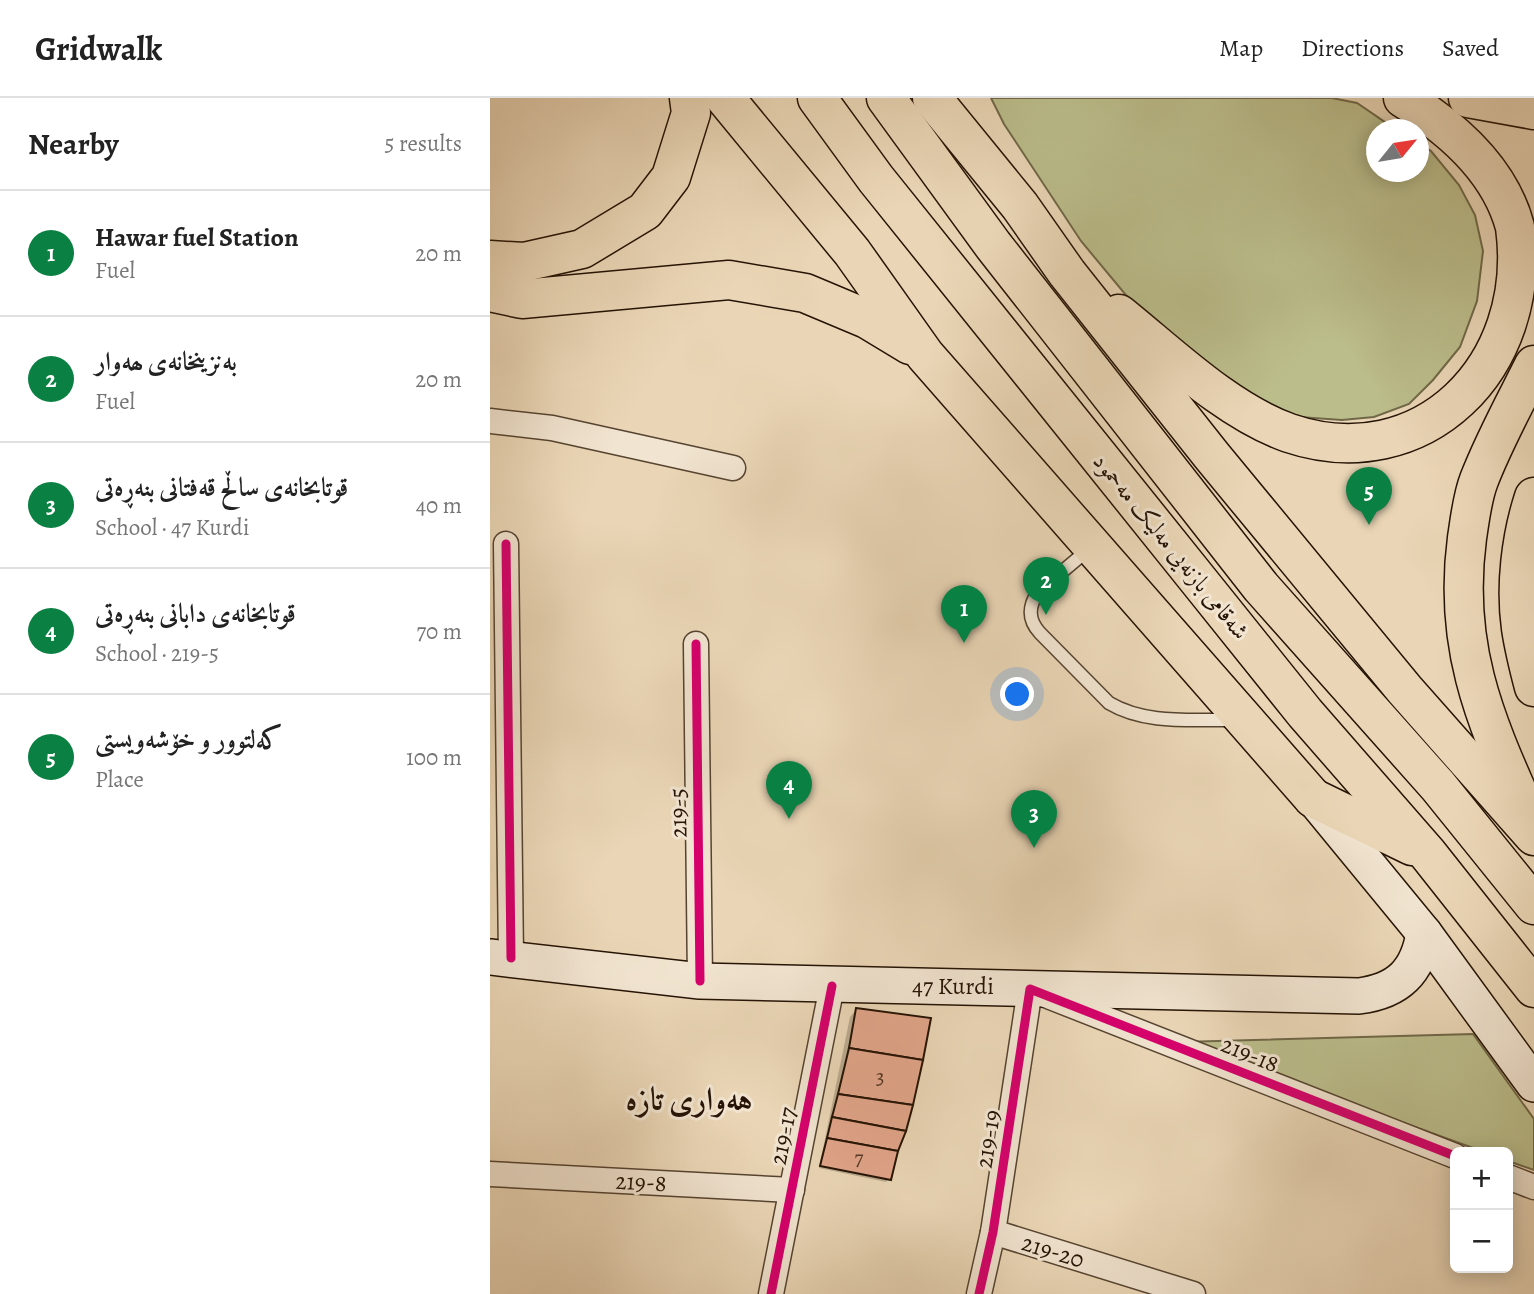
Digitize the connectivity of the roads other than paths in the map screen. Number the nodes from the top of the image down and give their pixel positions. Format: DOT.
graph roads {
  1 [pos="689,98"];
  2 [pos="725,98"];
  3 [pos="817,98"];
  4 [pos="886,98"];
  5 [pos="932,98"];
  6 [pos="962,98"];
  7 [pos="1403,98"];
  8 [pos="1468,98"];
  9 [pos="1534,110"];
  10 [pos="1020,206"];
  11 [pos="490,260"];
  12 [pos="1067,273"];
  13 [pos="490,292"];
  14 [pos="925,355"];
  15 [pos="1534,365"];
  16 [pos="490,421"];
  17 [pos="733,468"];
  18 [pos="1534,497"];
  19 [pos="506,544"];
  20 [pos="1092,546"];
  21 [pos="696,645"];
  22 [pos="1534,688"];
  23 [pos="1247,720"];
  24 [pos="1313,798"];
  25 [pos="1534,831"];
  26 [pos="1534,836"];
  27 [pos="1428,854"];
  28 [pos="1534,905"];
  29 [pos="1424,933"];
  30 [pos="500,957"];
  31 [pos="699,981"];
  32 [pos="832,986"];
  33 [pos="1534,988"];
  34 [pos="1030,989"];
  35 [pos="1534,1084"];
  36 [pos="1450,1154"];
  37 [pos="490,1174"];
  38 [pos="1513,1179"];
  39 [pos="1534,1187"];
  40 [pos="792,1190"];
  41 [pos="993,1232"];
  42 [pos="771,1294"];
  43 [pos="979,1294"];
  44 [pos="1193,1294"];
  1 -- 11 [label="main road"];
  2 -- 14 [label="main road"];
  3 -- 27 [label="main road, شەقامی بازنەیی مەلیک مەحمود"];
  4 -- 28 [label="main road, شەقامی بازنەیی مەلیک مەحمود"];
  5 -- 10 [label="main road"];
  6 -- 10 [label="main road"];
  7 -- 12 [label="main road"];
  8 -- 9 [label="main road"];
  10 -- 12 [label="main road"];
  12 -- 26 [label="main road"];
  13 -- 14 [label="main road"];
  14 -- 20 [label="main road"];
  15 -- 25 [label="main road"];
  16 -- 17 [label="street"];
  18 -- 22 [label="main road"];
  19 -- 30 [label="street"];
  20 -- 23 [label="main road"];
  20 -- 23 [label="lane"];
  21 -- 31 [label="street, 219-5"];
  23 -- 24 [label="main road"];
  24 -- 27 [label="main road"];
  24 -- 29 [label="main road"];
  27 -- 33 [label="main road, شەقامی بازنەیی مەلیک مەحمود"];
  29 -- 34 [label="main road, 47 Kurdi"];
  29 -- 35 [label="main road"];
  30 -- 31 [label="main road, 47 Kurdi"];
  31 -- 32 [label="main road, 47 Kurdi"];
  32 -- 34 [label="main road, 47 Kurdi"];
  32 -- 40 [label="street, 219-17"];
  34 -- 36 [label="street, 219-18"];
  34 -- 41 [label="street, 219-19"];
  37 -- 40 [label="street, 219-8"];
  38 -- 39 [label="street"];
  40 -- 42 [label="street, 219-17"];
  41 -- 43 [label="street, 219-19"];
  41 -- 44 [label="street, 219-20"];
}
